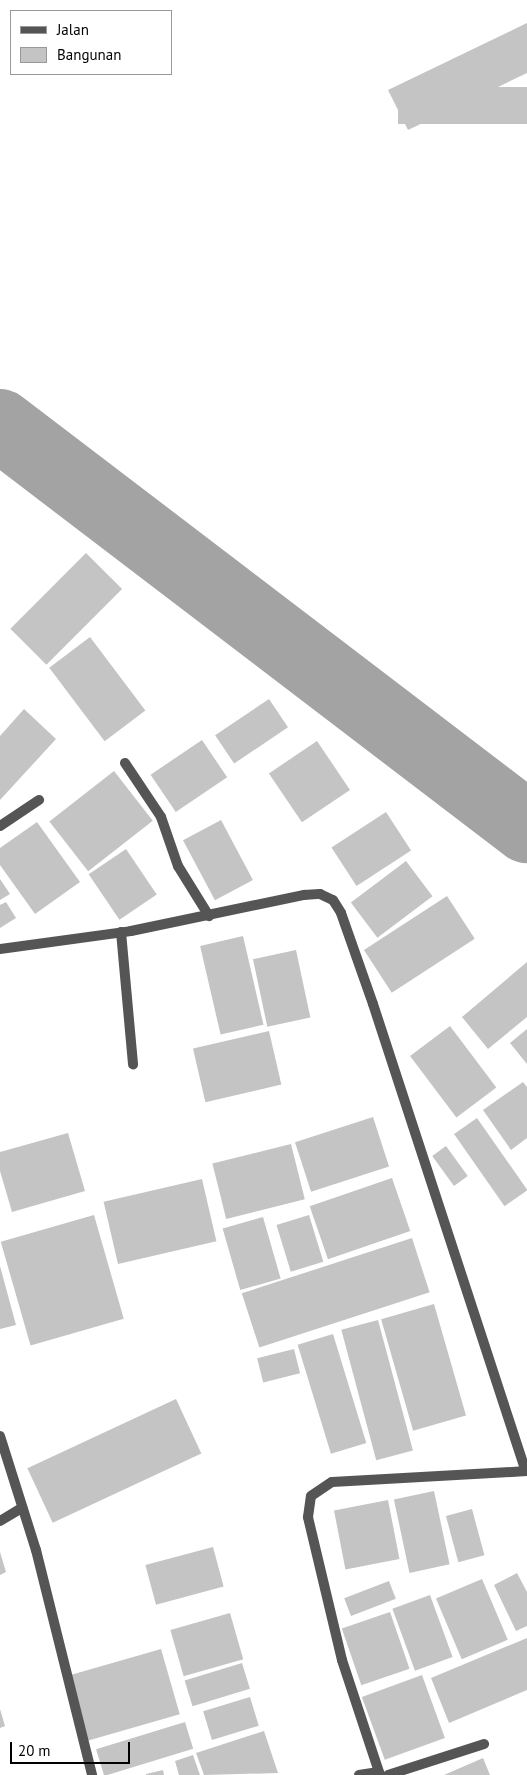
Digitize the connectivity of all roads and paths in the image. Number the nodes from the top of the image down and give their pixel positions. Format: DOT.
graph roads {
  1 [pos="125,764"];
  2 [pos="39,800"];
  3 [pos="0,826"];
  4 [pos="209,916"];
  5 [pos="121,932"];
  6 [pos="0,949"];
  7 [pos="134,1064"];
  8 [pos="0,1436"];
  9 [pos="526,1470"];
  10 [pos="22,1508"];
  11 [pos="0,1521"];
  12 [pos="484,1744"];
  13 [pos="382,1774"];
  14 [pos="92,1775"];
  15 [pos="359,1775"];
  1 -- 4 [label="street"];
  2 -- 3 [label="street"];
  4 -- 5 [label="street"];
  4 -- 9 [label="street"];
  5 -- 6 [label="street"];
  5 -- 7 [label="street"];
  8 -- 10 [label="street"];
  9 -- 13 [label="street"];
  10 -- 11 [label="street"];
  10 -- 14 [label="street"];
  12 -- 13 [label="street"];
  13 -- 15 [label="street"];
}
